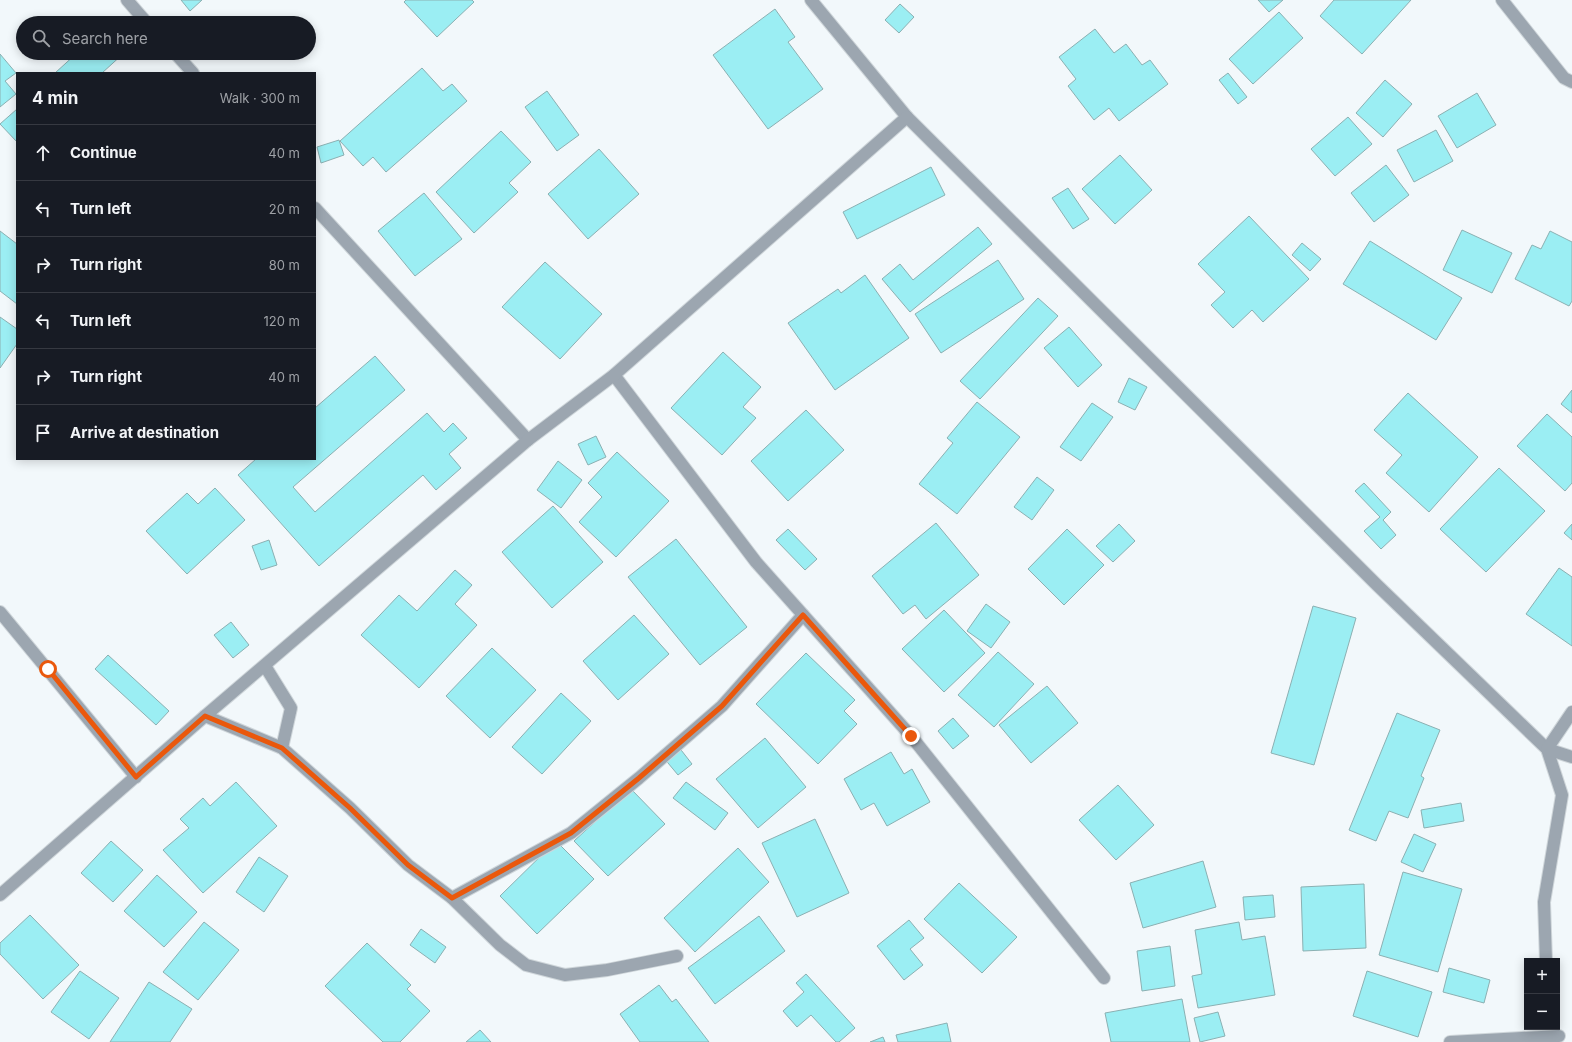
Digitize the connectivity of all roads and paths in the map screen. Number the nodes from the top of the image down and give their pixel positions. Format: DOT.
graph roads {
  1 [pos="127,0"];
  2 [pos="812,0"];
  3 [pos="1502,0"];
  4 [pos="141,16"];
  5 [pos="181,60"];
  6 [pos="192,72"];
  7 [pos="1572,82"];
  8 [pos="907,117"];
  9 [pos="316,209"];
  10 [pos="614,375"];
  11 [pos="528,440"];
  12 [pos="0,612"];
  13 [pos="803,615"];
  14 [pos="265,666"];
  15 [pos="1572,712"];
  16 [pos="205,716"];
  17 [pos="282,748"];
  18 [pos="1547,749"];
  19 [pos="1572,757"];
  20 [pos="136,777"];
  21 [pos="0,895"];
  22 [pos="452,898"];
  23 [pos="677,956"];
  24 [pos="1546,958"];
  25 [pos="1104,978"];
  26 [pos="1559,1035"];
  27 [pos="1450,1042"];
  1 -- 4 [label="street"];
  2 -- 8 [label="street"];
  3 -- 7 [label="street"];
  5 -- 6 [label="street"];
  8 -- 10 [label="street"];
  8 -- 18 [label="street"];
  9 -- 11 [label="street"];
  10 -- 11 [label="street"];
  10 -- 13 [label="street"];
  11 -- 14 [label="street"];
  12 -- 20 [label="street"];
  13 -- 22 [label="street"];
  13 -- 25 [label="street"];
  14 -- 16 [label="street"];
  14 -- 17 [label="street"];
  15 -- 18 [label="street"];
  16 -- 17 [label="street"];
  16 -- 20 [label="street"];
  17 -- 22 [label="street"];
  18 -- 19 [label="street"];
  18 -- 24 [label="street"];
  20 -- 21 [label="street"];
  22 -- 23 [label="street"];
  26 -- 27 [label="street"];
}
